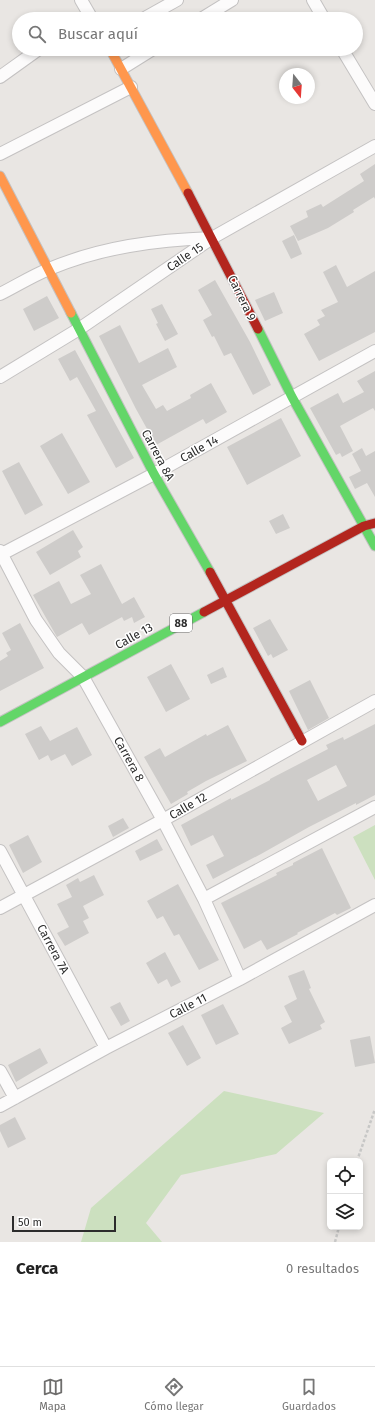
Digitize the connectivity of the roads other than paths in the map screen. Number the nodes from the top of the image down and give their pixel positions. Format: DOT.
graph roads {
  1 [pos="81,0"];
  2 [pos="177,0"];
  3 [pos="232,0"];
  4 [pos="313,0"];
  5 [pos="86,12"];
  6 [pos="156,12"];
  7 [pos="212,12"];
  8 [pos="320,12"];
  9 [pos="29,56"];
  10 [pos="114,56"];
  11 [pos="142,56"];
  12 [pos="346,56"];
  13 [pos="121,69"];
  14 [pos="0,77"];
  15 [pos="131,87"];
  16 [pos="375,104"];
  17 [pos="375,146"];
  18 [pos="0,154"];
  19 [pos="0,176"];
  20 [pos="212,238"];
  21 [pos="48,270"];
  22 [pos="0,294"];
  23 [pos="79,329"];
  24 [pos="375,351"];
  25 [pos="0,377"];
  26 [pos="292,398"];
  27 [pos="154,474"];
  28 [pos="375,513"];
  29 [pos="375,523"];
  30 [pos="364,526"];
  31 [pos="375,546"];
  32 [pos="1,553"];
  33 [pos="225,599"];
  34 [pos="83,677"];
  35 [pos="375,701"];
  36 [pos="0,722"];
  37 [pos="302,741"];
  38 [pos="375,807"];
  39 [pos="163,820"];
  40 [pos="0,851"];
  41 [pos="25,896"];
  42 [pos="204,899"];
  43 [pos="375,905"];
  44 [pos="0,908"];
  45 [pos="240,979"];
  46 [pos="106,1048"];
  47 [pos="0,1071"];
  48 [pos="15,1098"];
  49 [pos="0,1106"];
  1 -- 5 [label="street"];
  2 -- 6 [label="street"];
  3 -- 7 [label="street"];
  4 -- 8 [label="street"];
  9 -- 14 [label="street"];
  10 -- 13 [label="main road, Carrera 9"];
  11 -- 13 [label="street"];
  12 -- 16 [label="street"];
  13 -- 15 [label="main road, Carrera 9"];
  15 -- 18 [label="street"];
  15 -- 20 [label="main road, Carrera 9"];
  17 -- 20 [label="street, Calle 15"];
  19 -- 21 [label="main road, Carrera 8A"];
  20 -- 21 [label="street"];
  20 -- 23 [label="street, Calle 15"];
  20 -- 26 [label="main road, Carrera 9"];
  21 -- 22 [label="street"];
  21 -- 23 [label="main road, Carrera 8A"];
  23 -- 25 [label="street, Calle 15"];
  23 -- 27 [label="main road, Carrera 8A"];
  24 -- 26 [label="street, Calle 14"];
  26 -- 27 [label="street, Calle 14"];
  26 -- 30 [label="main road, Carrera 9"];
  27 -- 32 [label="street, Calle 14"];
  27 -- 33 [label="main road, Carrera 8A"];
  28 -- 30 [label="main road, Calle 13 / 88"];
  29 -- 30 [label="main road, Calle 13 / 88"];
  30 -- 31 [label="main road, Carrera 9"];
  30 -- 33 [label="main road, Calle 13 / 88"];
  32 -- 34 [label="street, Carrera 8"];
  33 -- 34 [label="main road, Calle 13 / 88"];
  33 -- 37 [label="main road, Carrera 8A"];
  34 -- 36 [label="main road, Calle 13 / 88"];
  34 -- 39 [label="street, Carrera 8"];
  35 -- 37 [label="street, Calle 12"];
  37 -- 39 [label="street, Calle 12"];
  38 -- 42 [label="street"];
  39 -- 41 [label="street, Calle 12"];
  39 -- 42 [label="street, Carrera 8"];
  40 -- 41 [label="street, Carrera 7A"];
  41 -- 44 [label="street, Calle 12"];
  41 -- 46 [label="street, Carrera 7A"];
  42 -- 45 [label="street, Carrera 8"];
  43 -- 45 [label="street, Calle 11"];
  45 -- 46 [label="street, Calle 11"];
  46 -- 48 [label="street, Calle 11"];
  47 -- 48 [label="street"];
  48 -- 49 [label="street, Calle 11"];
}
